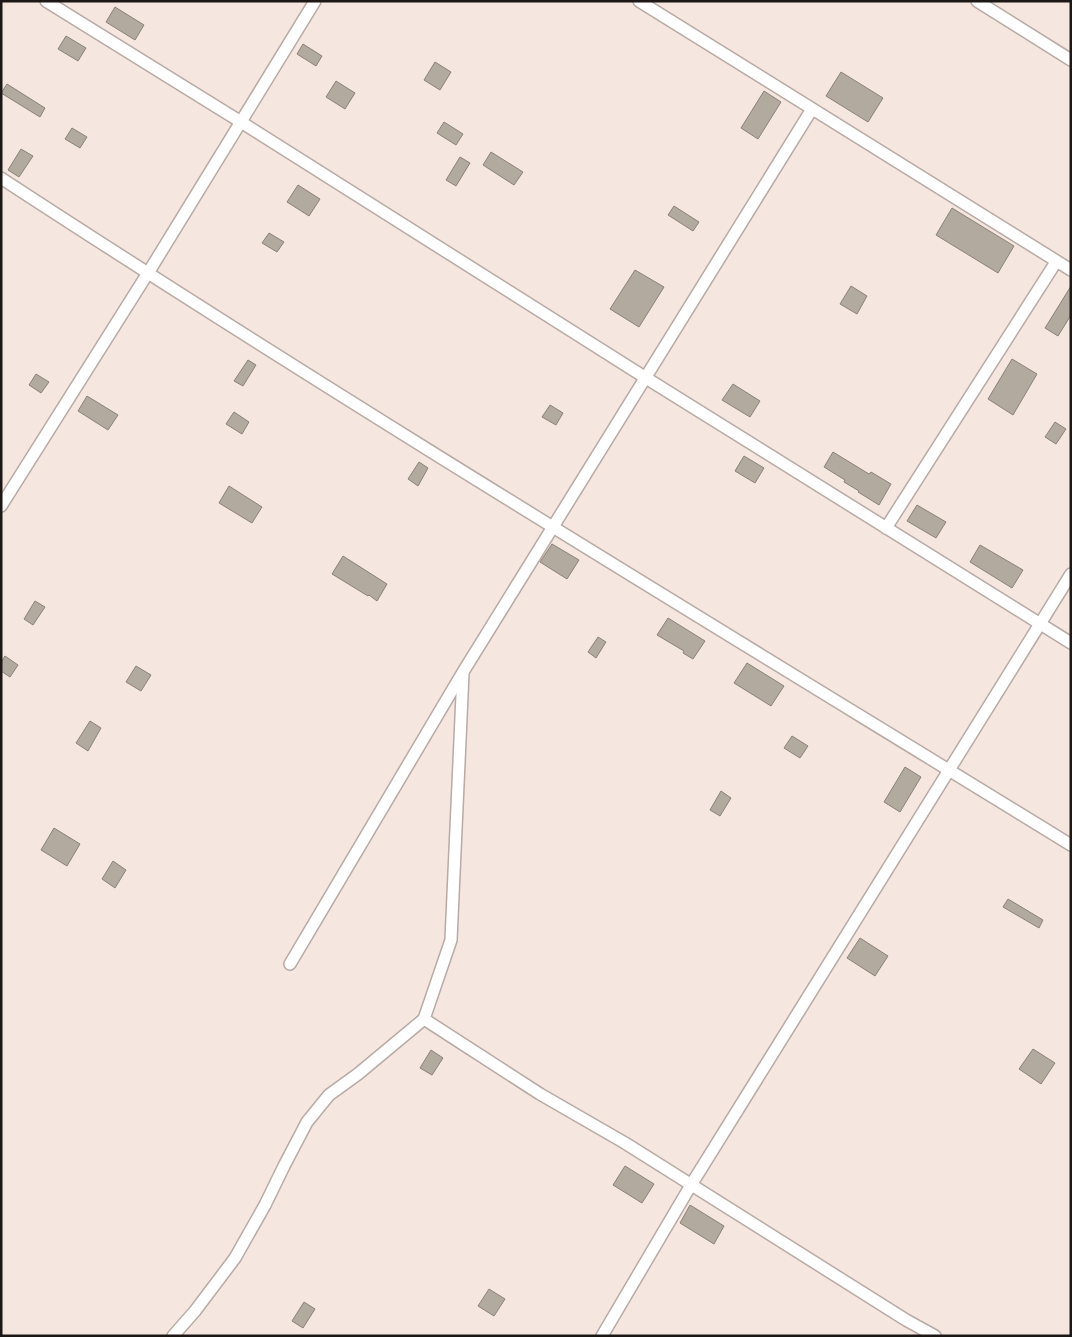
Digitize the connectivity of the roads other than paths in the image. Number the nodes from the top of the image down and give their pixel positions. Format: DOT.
graph roads {
  1 [pos="46,1"];
  2 [pos="315,1"];
  3 [pos="639,1"];
  4 [pos="977,1"];
  5 [pos="1071,60"];
  6 [pos="812,109"];
  7 [pos="241,122"];
  8 [pos="1,178"];
  9 [pos="1056,262"];
  10 [pos="1071,270"];
  11 [pos="148,274"];
  12 [pos="646,378"];
  13 [pos="1,506"];
  14 [pos="553,527"];
  15 [pos="886,528"];
  16 [pos="1071,574"];
  17 [pos="1040,624"];
  18 [pos="1071,643"];
  19 [pos="463,672"];
  20 [pos="949,770"];
  21 [pos="1071,845"];
  22 [pos="290,964"];
  23 [pos="424,1019"];
  24 [pos="691,1185"];
  25 [pos="173,1336"];
  26 [pos="602,1336"];
  27 [pos="935,1336"];
  1 -- 7 [label="street"];
  2 -- 7 [label="street"];
  3 -- 6 [label="street"];
  4 -- 5 [label="street"];
  6 -- 9 [label="street"];
  6 -- 12 [label="street"];
  7 -- 11 [label="street"];
  7 -- 12 [label="street"];
  8 -- 11 [label="street"];
  9 -- 10 [label="street"];
  9 -- 15 [label="street"];
  11 -- 13 [label="street"];
  11 -- 14 [label="street"];
  12 -- 14 [label="street"];
  12 -- 15 [label="street"];
  14 -- 19 [label="street"];
  14 -- 20 [label="street"];
  15 -- 17 [label="street"];
  16 -- 17 [label="street"];
  17 -- 18 [label="street"];
  17 -- 20 [label="street"];
  19 -- 22 [label="street"];
  19 -- 23 [label="street"];
  20 -- 21 [label="street"];
  20 -- 24 [label="street"];
  23 -- 24 [label="street"];
  23 -- 25 [label="street"];
  24 -- 26 [label="street"];
  24 -- 27 [label="street"];
}
